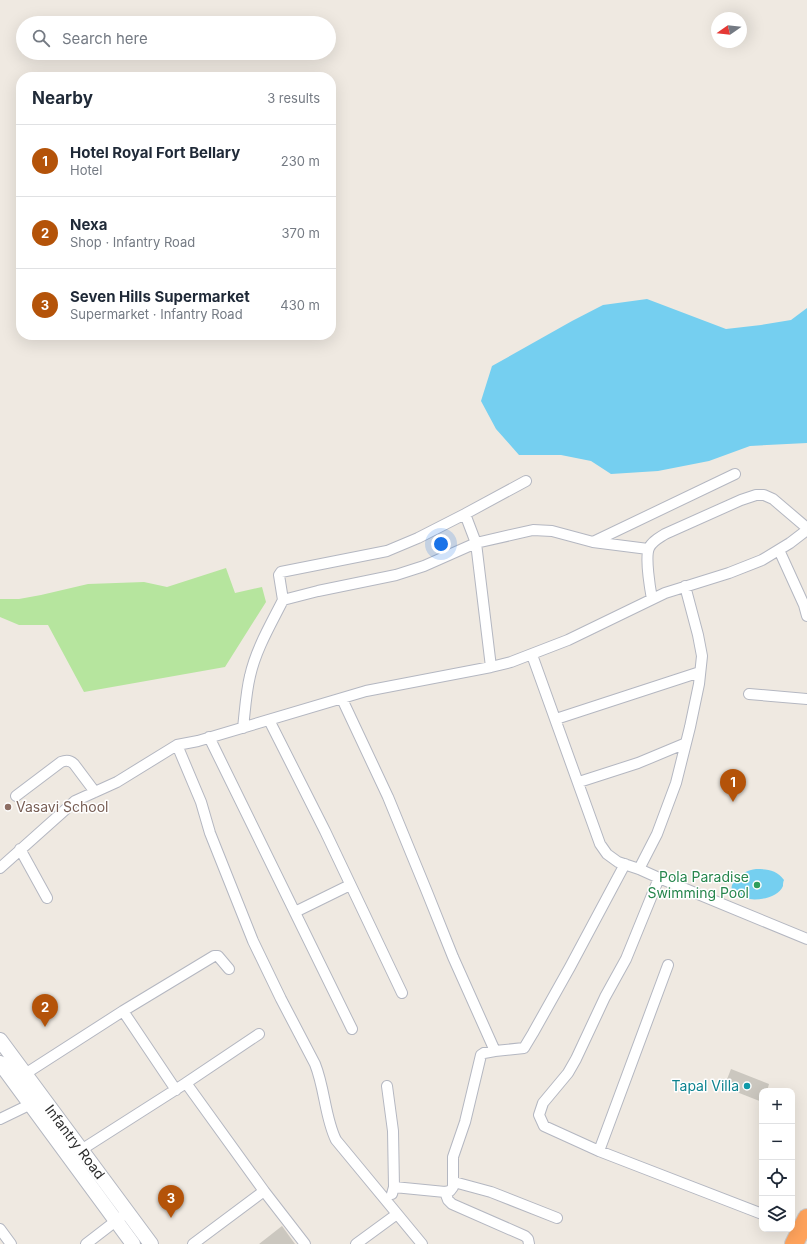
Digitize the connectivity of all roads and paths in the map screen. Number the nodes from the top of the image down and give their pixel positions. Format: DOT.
graph roads {
  1 [pos="735,474"];
  2 [pos="526,481"];
  3 [pos="465,514"];
  4 [pos="807,529"];
  5 [pos="593,542"];
  6 [pos="476,543"];
  7 [pos="648,549"];
  8 [pos="779,550"];
  9 [pos="685,586"];
  10 [pos="652,599"];
  11 [pos="283,600"];
  12 [pos="807,616"];
  13 [pos="532,655"];
  14 [pos="491,667"];
  15 [pos="700,672"];
  16 [pos="749,694"];
  17 [pos="342,699"];
  18 [pos="807,699"];
  19 [pos="556,719"];
  20 [pos="269,720"];
  21 [pos="243,728"];
  22 [pos="209,737"];
  23 [pos="686,743"];
  24 [pos="177,746"];
  25 [pos="578,782"];
  26 [pos="95,792"];
  27 [pos="16,796"];
  28 [pos="20,849"];
  29 [pos="625,864"];
  30 [pos="0,868"];
  31 [pos="639,868"];
  32 [pos="659,878"];
  33 [pos="350,885"];
  34 [pos="47,898"];
  35 [pos="295,912"];
  36 [pos="807,939"];
  37 [pos="668,965"];
  38 [pos="229,968"];
  39 [pos="402,993"];
  40 [pos="123,1011"];
  41 [pos="352,1029"];
  42 [pos="258,1034"];
  43 [pos="0,1040"];
  44 [pos="495,1051"];
  45 [pos="0,1063"];
  46 [pos="25,1074"];
  47 [pos="186,1083"];
  48 [pos="387,1086"];
  49 [pos="176,1090"];
  50 [pos="31,1104"];
  51 [pos="0,1119"];
  52 [pos="81,1150"];
  53 [pos="599,1151"];
  54 [pos="454,1182"];
  55 [pos="394,1187"];
  56 [pos="264,1191"];
  57 [pos="444,1192"];
  58 [pos="388,1203"];
  59 [pos="127,1212"];
  60 [pos="759,1213"];
  61 [pos="397,1214"];
  62 [pos="557,1218"];
  63 [pos="116,1221"];
  64 [pos="802,1225"];
  65 [pos="0,1229"];
  66 [pos="11,1244"];
  67 [pos="86,1244"];
  68 [pos="133,1244"];
  69 [pos="151,1244"];
  70 [pos="193,1244"];
  71 [pos="305,1244"];
  72 [pos="356,1244"];
  73 [pos="422,1244"];
  74 [pos="529,1244"];
  75 [pos="794,1244"];
  1 -- 5 [label="street"];
  2 -- 3 [label="street"];
  3 -- 6 [label="street"];
  3 -- 11 [label="street"];
  4 -- 7 [label="street"];
  4 -- 8 [label="street"];
  5 -- 6 [label="street"];
  5 -- 7 [label="street"];
  6 -- 11 [label="street"];
  6 -- 14 [label="street"];
  7 -- 10 [label="street"];
  8 -- 9 [label="street"];
  8 -- 12 [label="street"];
  9 -- 10 [label="street"];
  9 -- 15 [label="street"];
  10 -- 13 [label="street"];
  11 -- 21 [label="street"];
  13 -- 14 [label="street"];
  13 -- 19 [label="street"];
  14 -- 17 [label="street"];
  15 -- 19 [label="street"];
  15 -- 23 [label="street"];
  16 -- 18 [label="street"];
  17 -- 20 [label="street"];
  17 -- 44 [label="street"];
  19 -- 25 [label="street"];
  20 -- 21 [label="street"];
  20 -- 33 [label="street"];
  21 -- 22 [label="street"];
  22 -- 24 [label="street"];
  22 -- 35 [label="street"];
  23 -- 25 [label="street"];
  23 -- 31 [label="street"];
  24 -- 26 [label="street"];
  24 -- 58 [label="street"];
  25 -- 29 [label="street"];
  26 -- 27 [label="street"];
  26 -- 28 [label="street"];
  28 -- 30 [label="street"];
  28 -- 34 [label="street"];
  29 -- 31 [label="street"];
  29 -- 44 [label="street"];
  31 -- 32 [label="street"];
  32 -- 36 [label="street"];
  32 -- 53 [label="street"];
  33 -- 35 [label="street"];
  33 -- 39 [label="street"];
  35 -- 41 [label="street"];
  37 -- 53 [label="street"];
  38 -- 40 [label="street"];
  40 -- 46 [label="street"];
  40 -- 49 [label="street"];
  42 -- 47 [label="street"];
  43 -- 46 [label="street, Infantry Road"];
  44 -- 54 [label="street"];
  45 -- 50 [label="street, Infantry Road"];
  46 -- 52 [label="street, Infantry Road"];
  47 -- 49 [label="street"];
  47 -- 56 [label="street"];
  48 -- 55 [label="street"];
  49 -- 52 [label="street"];
  50 -- 51 [label="street"];
  50 -- 63 [label="street, Infantry Road"];
  52 -- 59 [label="street, Infantry Road"];
  53 -- 60 [label="street"];
  54 -- 57 [label="street"];
  54 -- 62 [label="street"];
  55 -- 57 [label="street"];
  55 -- 58 [label="street"];
  56 -- 70 [label="street"];
  56 -- 71 [label="street"];
  57 -- 74 [label="street"];
  58 -- 61 [label="street"];
  59 -- 63 [label="street"];
  59 -- 69 [label="street, Infantry Road"];
  61 -- 72 [label="street"];
  61 -- 73 [label="street"];
  63 -- 67 [label="street"];
  63 -- 68 [label="street, Infantry Road"];
  64 -- 75 [label="highway"];
  65 -- 66 [label="street"];
}
